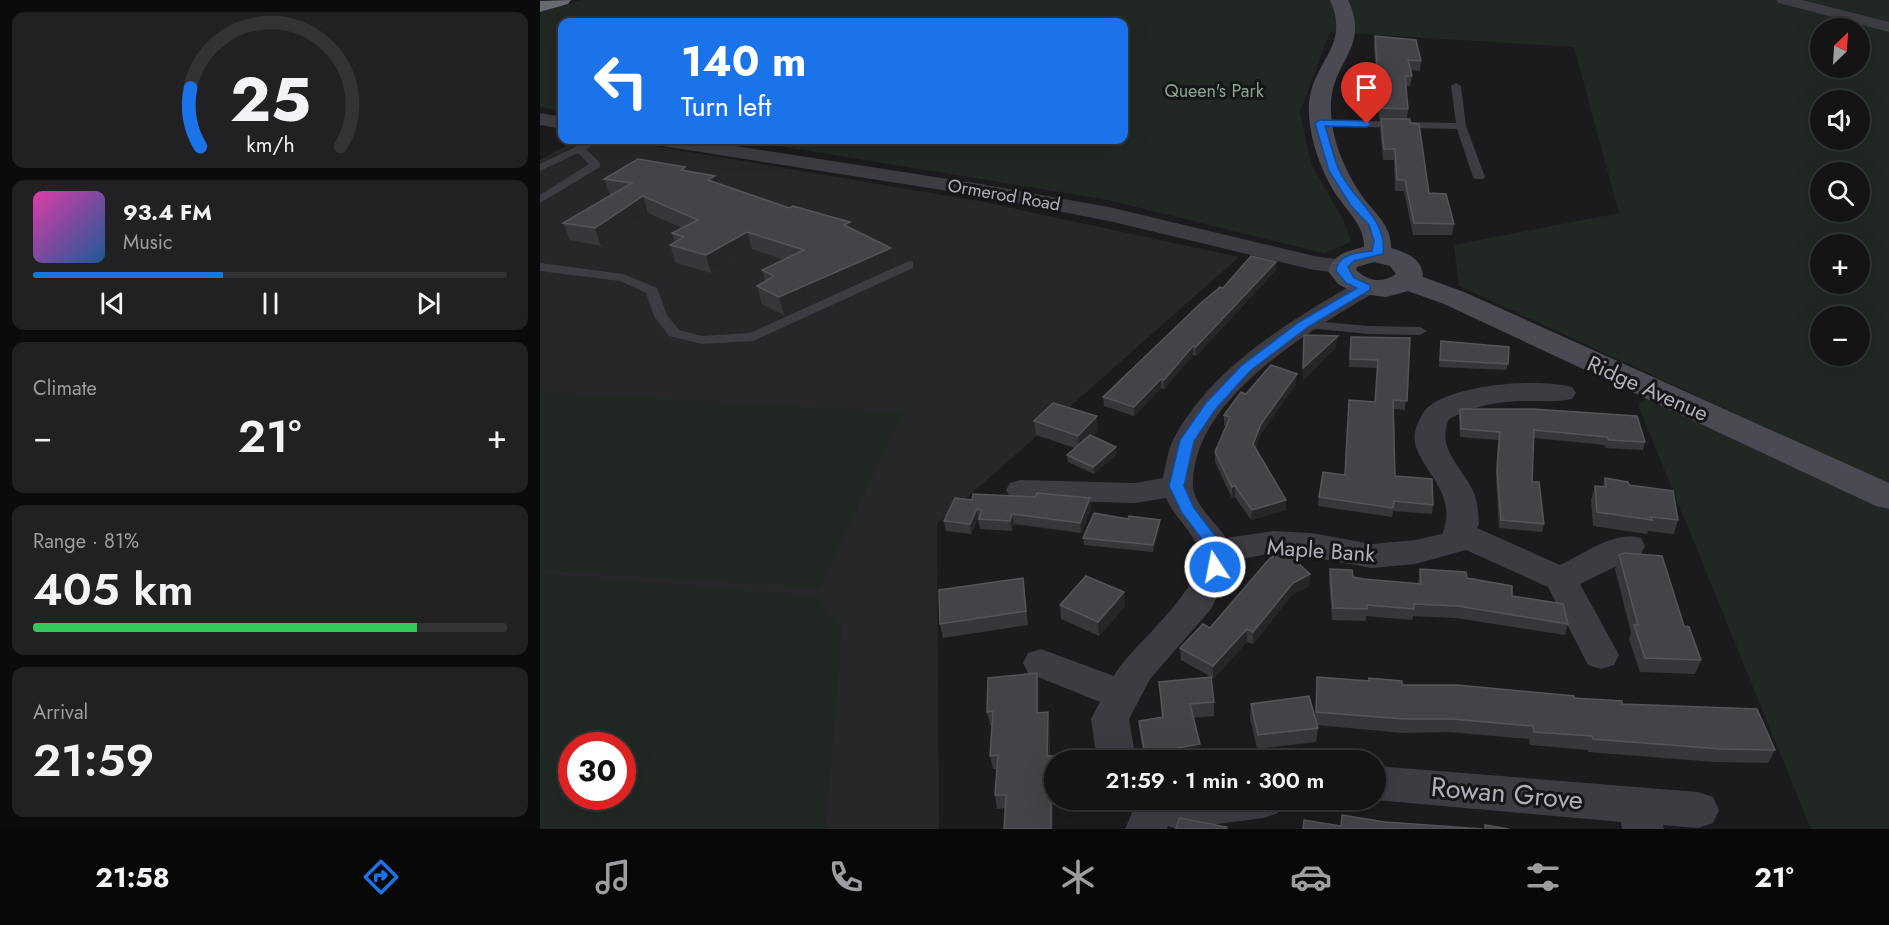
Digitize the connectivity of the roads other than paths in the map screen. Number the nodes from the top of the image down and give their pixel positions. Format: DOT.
graph roads {
  1 [pos="562,0"];
  2 [pos="1339,0"];
  3 [pos="1784,0"];
  4 [pos="540,7"];
  5 [pos="1889,27"];
  6 [pos="1456,86"];
  7 [pos="540,119"];
  8 [pos="558,122"];
  9 [pos="1320,123"];
  10 [pos="1461,126"];
  11 [pos="588,144"];
  12 [pos="687,144"];
  13 [pos="579,148"];
  14 [pos="540,168"];
  15 [pos="1479,177"];
  16 [pos="540,200"];
  17 [pos="1377,254"];
  18 [pos="909,265"];
  19 [pos="1342,266"];
  20 [pos="540,267"];
  21 [pos="1406,280"];
  22 [pos="1366,287"];
  23 [pos="1303,324"];
  24 [pos="1420,331"];
  25 [pos="1546,387"];
  26 [pos="1039,483"];
  27 [pos="1177,486"];
  28 [pos="1889,497"];
  29 [pos="1458,533"];
  30 [pos="1629,546"];
  31 [pos="1213,552"];
  32 [pos="1560,579"];
  33 [pos="1601,655"];
  34 [pos="1041,663"];
  35 [pos="1123,695"];
  36 [pos="1115,750"];
  37 [pos="1386,784"];
  38 [pos="1184,810"];
  39 [pos="1698,810"];
  40 [pos="1149,811"];
  41 [pos="1641,817"];
  1 -- 4 [label="highway"];
  2 -- 9 [label="street"];
  3 -- 5 [label="street"];
  6 -- 10 [label="lane"];
  7 -- 8 [label="street"];
  9 -- 10 [label="lane"];
  9 -- 17 [label="street"];
  10 -- 15 [label="lane"];
  11 -- 13 [label="lane"];
  12 -- 19 [label="street, Ormerod Road"];
  13 -- 14 [label="lane"];
  13 -- 16 [label="lane"];
  17 -- 19 [label="street"];
  17 -- 21 [label="street"];
  18 -- 20 [label="lane"];
  19 -- 22 [label="street"];
  21 -- 22 [label="street"];
  21 -- 28 [label="street, Ridge Avenue"];
  22 -- 23 [label="street"];
  23 -- 24 [label="lane"];
  23 -- 27 [label="street"];
  25 -- 29 [label="street"];
  26 -- 27 [label="street"];
  27 -- 31 [label="street"];
  29 -- 31 [label="street, Maple Bank"];
  29 -- 32 [label="street"];
  30 -- 32 [label="street"];
  31 -- 35 [label="street"];
  32 -- 33 [label="street"];
  34 -- 35 [label="street"];
  35 -- 36 [label="street"];
  37 -- 41 [label="street, Rowan Grove"];
  38 -- 40 [label="street"];
  39 -- 41 [label="street, Rowan Grove"];
}
